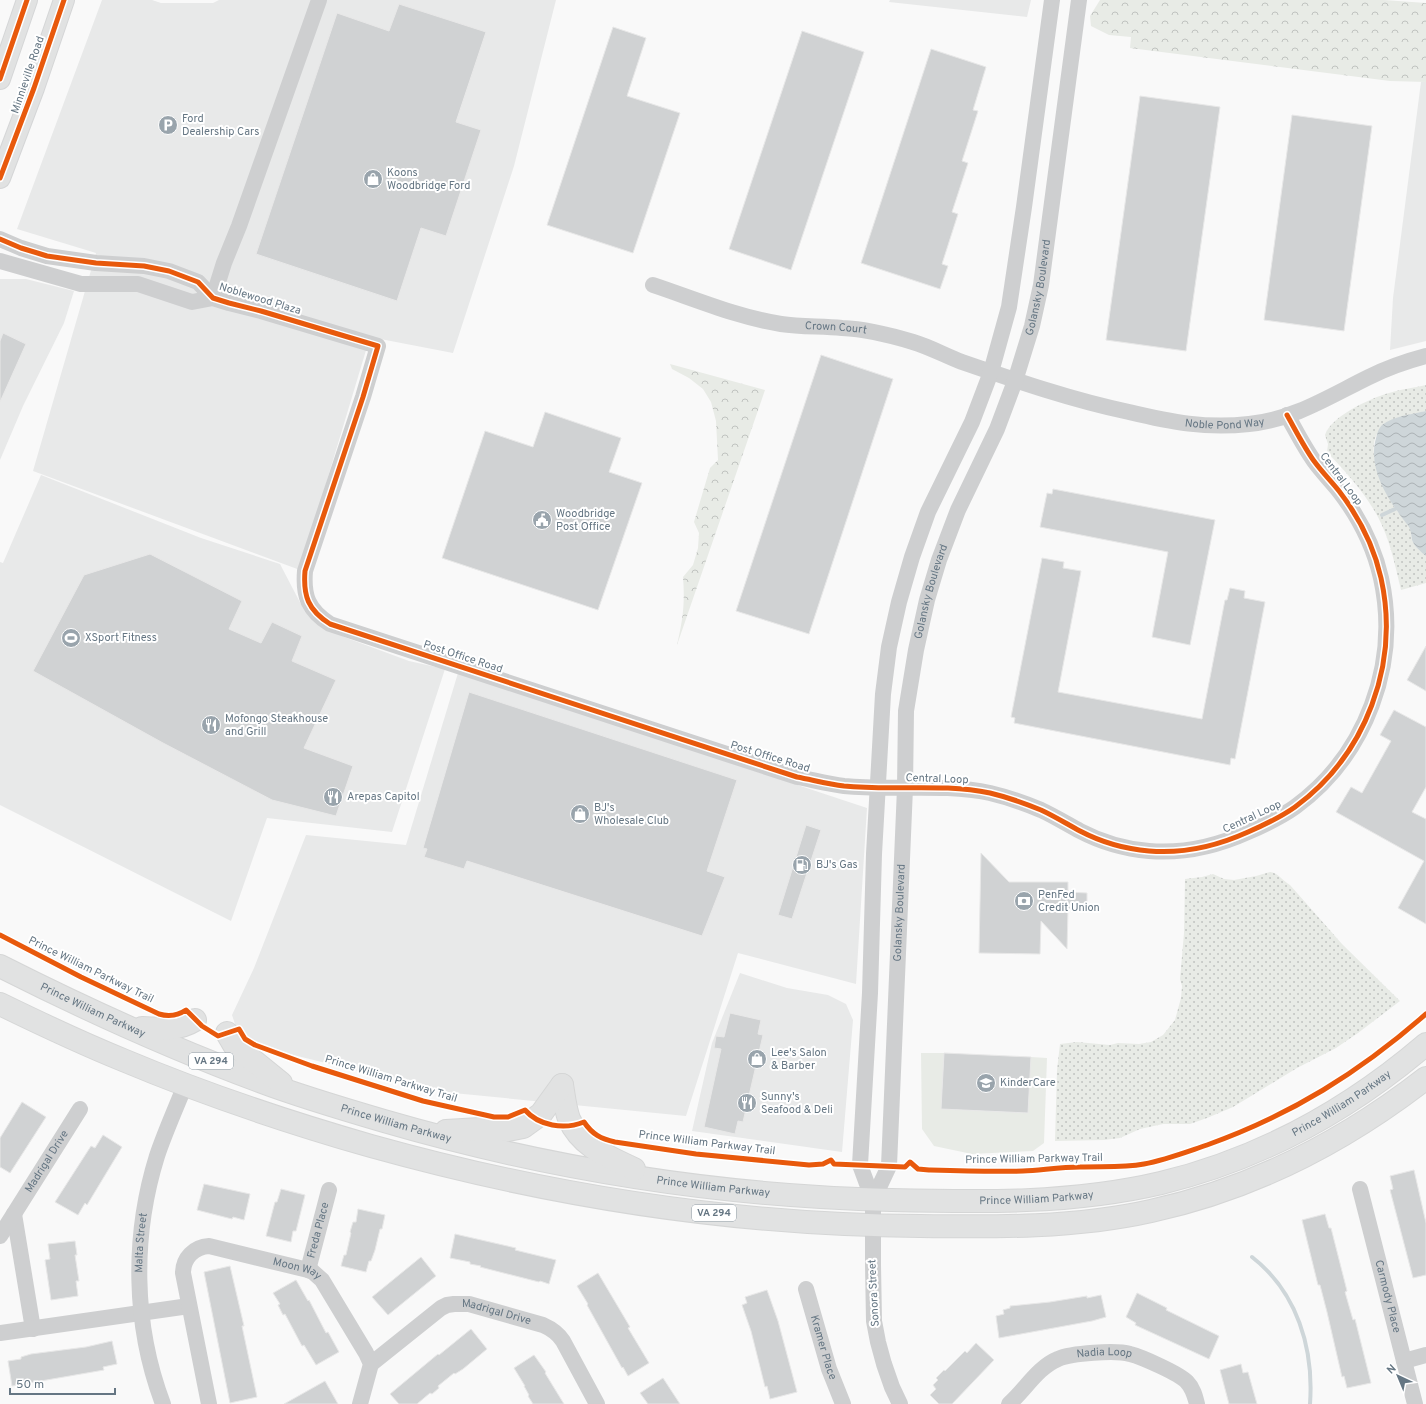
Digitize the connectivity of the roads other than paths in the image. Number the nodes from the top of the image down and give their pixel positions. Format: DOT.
graph roads {
  1 [pos="27,0"];
  2 [pos="64,0"];
  3 [pos="319,0"];
  4 [pos="1052,0"];
  5 [pos="1079,0"];
  6 [pos="0,80"];
  7 [pos="0,178"];
  8 [pos="0,239"];
  9 [pos="0,261"];
  10 [pos="653,285"];
  11 [pos="214,298"];
  12 [pos="378,346"];
  13 [pos="1426,356"];
  14 [pos="991,372"];
  15 [pos="1016,380"];
  16 [pos="1287,415"];
  17 [pos="877,787"];
  18 [pos="904,788"];
  19 [pos="0,966"];
  20 [pos="0,1004"];
  21 [pos="195,1020"];
  22 [pos="128,1027"];
  23 [pos="227,1033"];
  24 [pos="1426,1044"];
  25 [pos="1426,1078"];
  26 [pos="185,1085"];
  27 [pos="295,1093"];
  28 [pos="80,1109"];
  29 [pos="421,1132"];
  30 [pos="655,1179"];
  31 [pos="1360,1189"];
  32 [pos="329,1190"];
  33 [pos="874,1200"];
  34 [pos="14,1214"];
  35 [pos="873,1226"];
  36 [pos="0,1236"];
  37 [pos="308,1270"];
  38 [pos="806,1289"];
  39 [pos="189,1306"];
  40 [pos="141,1313"];
  41 [pos="33,1329"];
  42 [pos="0,1333"];
  43 [pos="1426,1355"];
  44 [pos="1404,1361"];
  45 [pos="371,1364"];
  46 [pos="163,1404"];
  47 [pos="209,1404"];
  48 [pos="360,1404"];
  49 [pos="597,1404"];
  50 [pos="843,1404"];
  51 [pos="900,1404"];
  52 [pos="1009,1404"];
  53 [pos="1198,1404"];
  54 [pos="1415,1404"];
  1 -- 6 [label="main road"];
  2 -- 7 [label="main road, Minnieville Road"];
  3 -- 11 [label="street, Noblewood Plaza"];
  4 -- 14 [label="street, Golansky Boulevard"];
  5 -- 15 [label="street, Golansky Boulevard"];
  8 -- 11 [label="street, Noblewood Plaza"];
  9 -- 11 [label="street, Noblewood Plaza"];
  10 -- 14 [label="street, Crown Court"];
  11 -- 12 [label="street, Noblewood Plaza"];
  12 -- 17 [label="street, Post Office Road"];
  13 -- 16 [label="street, Noble Pond Way"];
  14 -- 15 [label="street, Crown Court"];
  14 -- 17 [label="street, Golansky Boulevard"];
  15 -- 16 [label="street, Noble Pond Way"];
  15 -- 18 [label="street, Golansky Boulevard"];
  16 -- 18 [label="street, Central Loop"];
  17 -- 18 [label="street, Central Loop"];
  17 -- 33 [label="street, Golansky Boulevard"];
  18 -- 33 [label="street, Golansky Boulevard"];
  19 -- 22 [label="highway, Prince William Parkway / VA 294"];
  20 -- 26 [label="highway, VA 294"];
  21 -- 22 [label="highway"];
  22 -- 27 [label="highway, Prince William Parkway / VA 294"];
  23 -- 27 [label="highway"];
  24 -- 33 [label="highway, Prince William Parkway / VA 294"];
  25 -- 35 [label="highway, VA 294"];
  26 -- 35 [label="highway, VA 294"];
  26 -- 40 [label="street, Malta Street"];
  27 -- 29 [label="highway, Prince William Parkway / VA 294"];
  28 -- 34 [label="street, Madrigal Drive"];
  29 -- 30 [label="highway, Prince William Parkway / VA 294"];
  29 -- 30 [label="highway"];
  30 -- 33 [label="highway, Prince William Parkway / VA 294"];
  31 -- 44 [label="street, Carmody Place"];
  32 -- 37 [label="street, Freda Place"];
  33 -- 35 [label="street, Golansky Boulevard"];
  34 -- 36 [label="street, Madrigal Drive"];
  34 -- 41 [label="street"];
  35 -- 51 [label="street, Sonora Street"];
  37 -- 39 [label="street, Moon Way"];
  37 -- 45 [label="street, Moon Way"];
  38 -- 50 [label="street, Kramer Place"];
  39 -- 40 [label="street"];
  39 -- 47 [label="street, Moon Way"];
  40 -- 41 [label="street"];
  40 -- 46 [label="street, Malta Street"];
  41 -- 42 [label="street"];
  43 -- 44 [label="street"];
  44 -- 54 [label="street, Carmody Place"];
  45 -- 48 [label="street"];
  45 -- 49 [label="street, Madrigal Drive"];
  52 -- 53 [label="street, Nadia Loop"];
}
